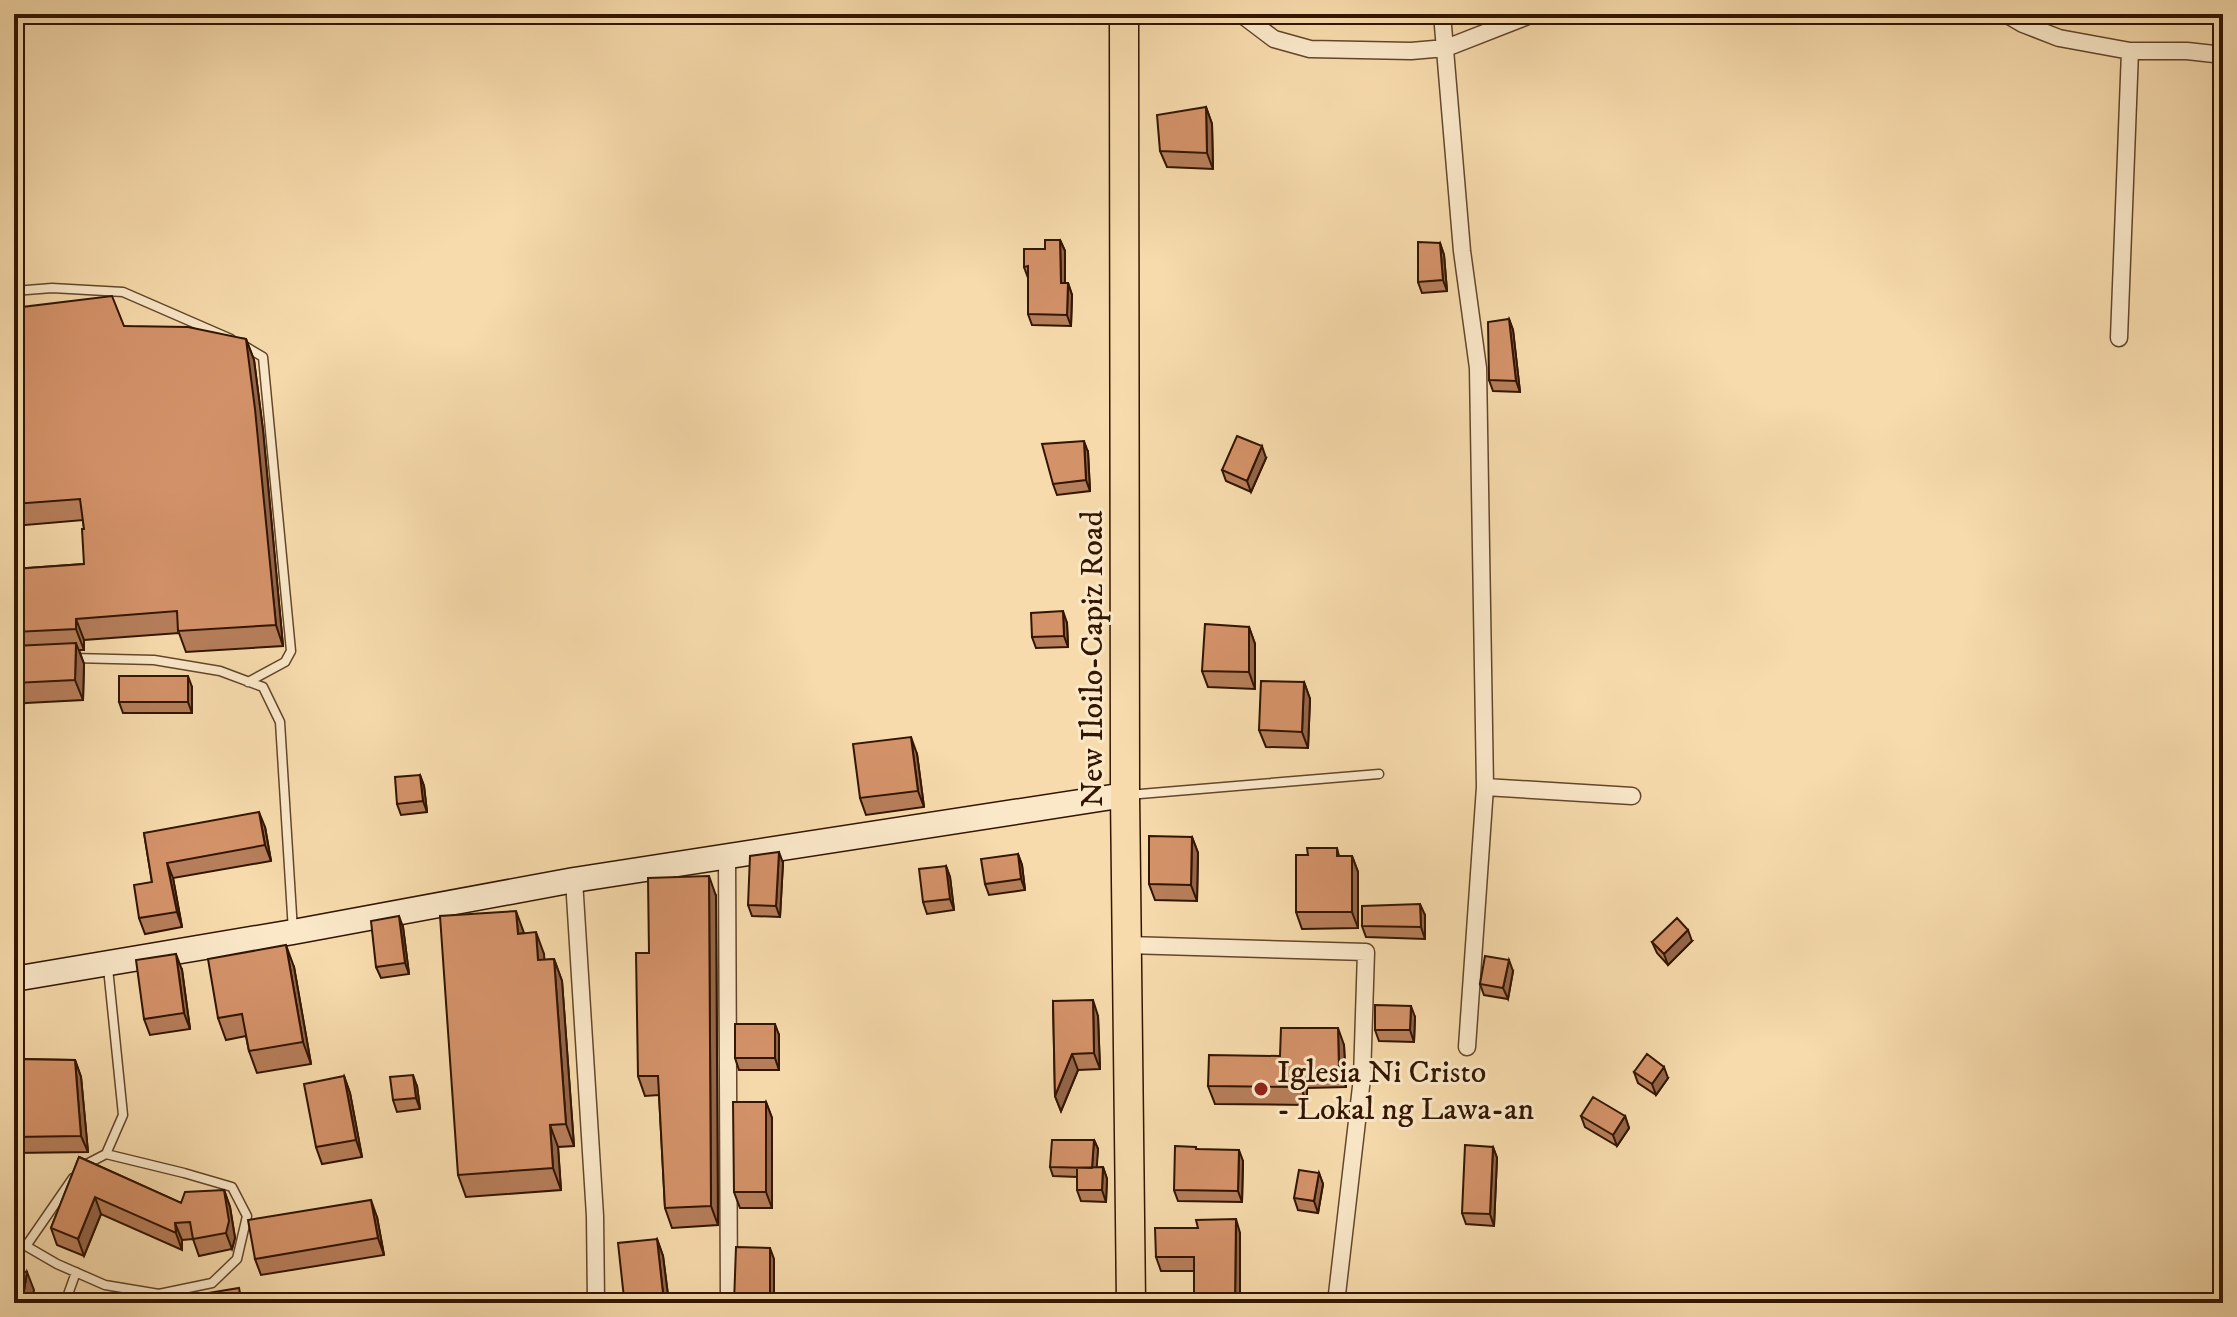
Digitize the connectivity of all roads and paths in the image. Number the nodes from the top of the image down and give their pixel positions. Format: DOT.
graph roads {
  1 [pos="1124,14"];
  2 [pos="1241,14"];
  3 [pos="1442,14"];
  4 [pos="1533,14"];
  5 [pos="2006,14"];
  6 [pos="1446,48"];
  7 [pos="2130,51"];
  8 [pos="2223,55"];
  9 [pos="14,291"];
  10 [pos="2119,338"];
  11 [pos="66,658"];
  12 [pos="248,682"];
  13 [pos="1379,774"];
  14 [pos="1485,787"];
  15 [pos="1125,795"];
  16 [pos="1632,796"];
  17 [pos="727,856"];
  18 [pos="574,880"];
  19 [pos="293,932"];
  20 [pos="1127,945"];
  21 [pos="107,964"];
  22 [pos="14,979"];
  23 [pos="1467,1047"];
  24 [pos="106,1154"];
  25 [pos="14,1246"];
  26 [pos="26,1246"];
  27 [pos="76,1272"];
  28 [pos="2223,1290"];
  29 [pos="65,1303"];
  30 [pos="596,1303"];
  31 [pos="729,1303"];
  32 [pos="1131,1303"];
  33 [pos="1336,1303"];
  34 [pos="2218,1303"];
  1 -- 15 [label="highway, New Iloilo-Capiz Road"];
  2 -- 6 [label="street"];
  3 -- 6 [label="street"];
  4 -- 6 [label="street"];
  5 -- 7 [label="street"];
  6 -- 14 [label="street"];
  7 -- 8 [label="street"];
  7 -- 10 [label="street"];
  9 -- 12 [label="lane"];
  11 -- 12 [label="lane"];
  12 -- 19 [label="lane"];
  13 -- 15 [label="lane"];
  14 -- 16 [label="street"];
  14 -- 23 [label="street"];
  15 -- 17 [label="main road"];
  15 -- 20 [label="highway, New Iloilo-Capiz Road"];
  17 -- 18 [label="main road"];
  17 -- 31 [label="street"];
  18 -- 19 [label="main road"];
  18 -- 30 [label="street"];
  19 -- 21 [label="main road"];
  20 -- 32 [label="highway, New Iloilo-Capiz Road"];
  20 -- 33 [label="street"];
  21 -- 22 [label="main road"];
  21 -- 24 [label="lane"];
  24 -- 26 [label="lane"];
  24 -- 27 [label="lane"];
  25 -- 26 [label="lane"];
  26 -- 27 [label="lane"];
  27 -- 29 [label="lane"];
  28 -- 34 [label="street"];
}
